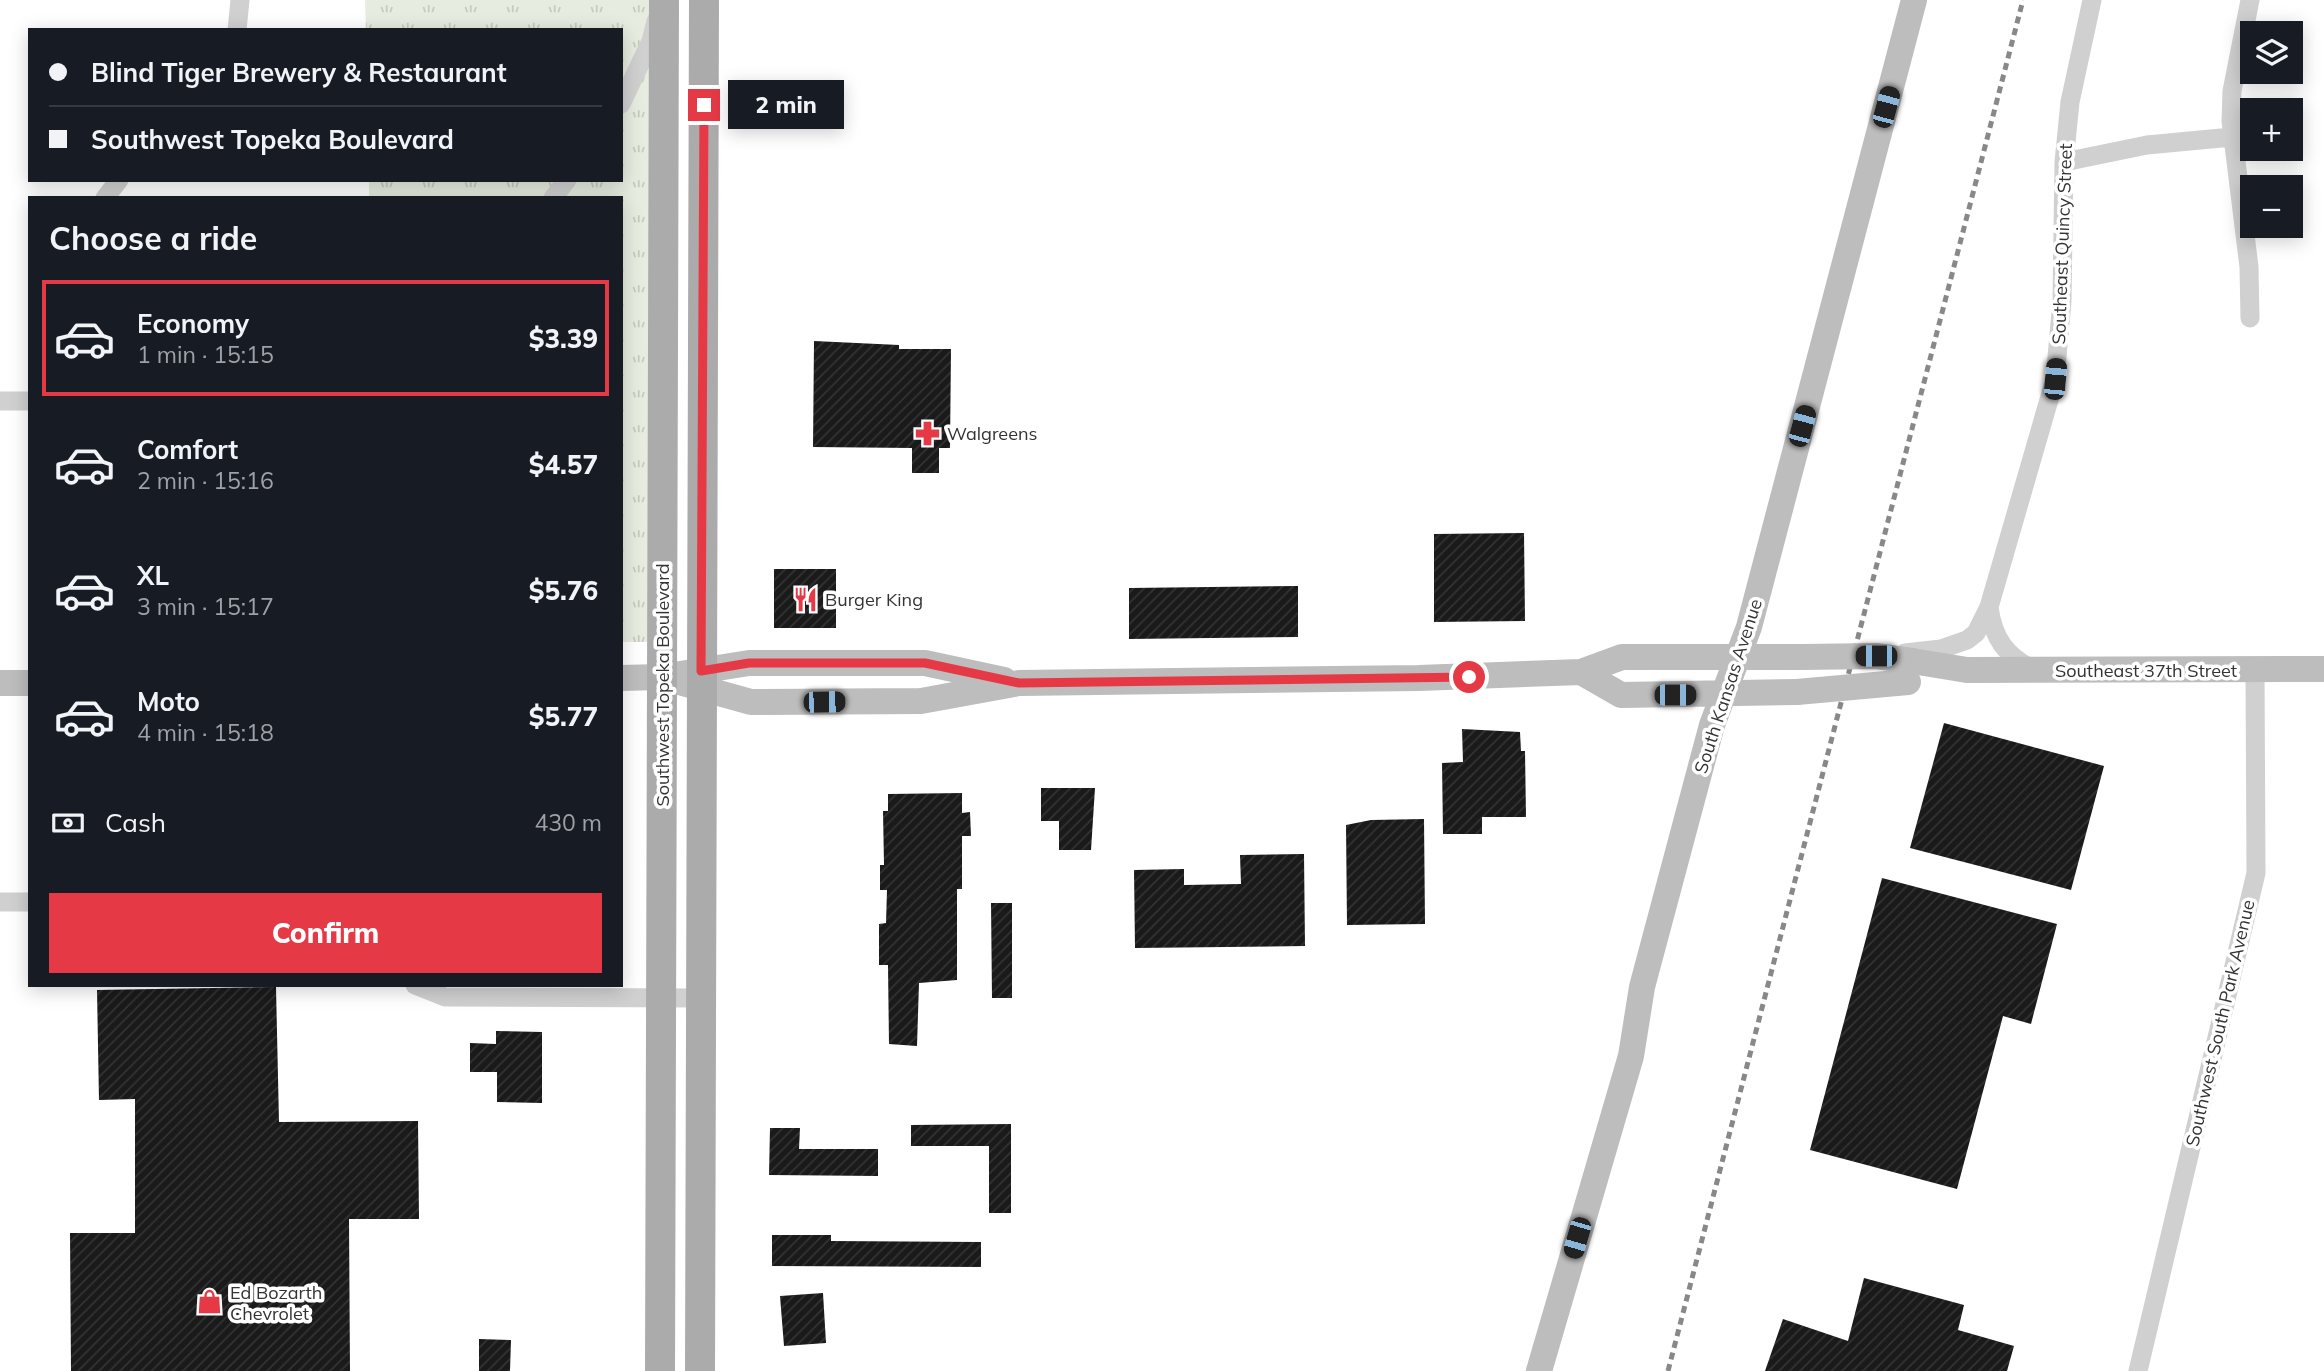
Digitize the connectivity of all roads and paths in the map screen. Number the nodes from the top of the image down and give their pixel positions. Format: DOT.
graph roads {
  1 [pos="240,0"];
  2 [pos="663,0"];
  3 [pos="704,0"];
  4 [pos="1914,0"];
  5 [pos="2092,0"];
  6 [pos="2250,0"];
  7 [pos="237,28"];
  8 [pos="623,100"];
  9 [pos="2232,136"];
  10 [pos="2064,162"];
  11 [pos="117,182"];
  12 [pos="565,182"];
  13 [pos="107,196"];
  14 [pos="555,196"];
  15 [pos="2250,318"];
  16 [pos="0,401"];
  17 [pos="28,401"];
  18 [pos="1989,607"];
  19 [pos="1736,657"];
  20 [pos="1912,665"];
  21 [pos="2255,669"];
  22 [pos="2324,669"];
  23 [pos="2036,670"];
  24 [pos="1581,673"];
  25 [pos="661,677"];
  26 [pos="623,678"];
  27 [pos="701,680"];
  28 [pos="0,683"];
  29 [pos="28,683"];
  30 [pos="1019,683"];
  31 [pos="1722,695"];
  32 [pos="0,902"];
  33 [pos="28,902"];
  34 [pos="420,987"];
  35 [pos="661,999"];
  36 [pos="701,999"];
  37 [pos="660,1371"];
  38 [pos="700,1371"];
  39 [pos="1539,1371"];
  40 [pos="2138,1371"];
  1 -- 7 [label="street"];
  2 -- 8 [label="street"];
  2 -- 25 [label="main road, Southwest Topeka Boulevard"];
  3 -- 27 [label="main road"];
  4 -- 19 [label="main road, South Kansas Avenue"];
  5 -- 10 [label="street, Southeast Quincy Street"];
  6 -- 9 [label="street"];
  9 -- 10 [label="street"];
  9 -- 15 [label="street"];
  10 -- 18 [label="street, Southeast Quincy Street"];
  11 -- 13 [label="street"];
  12 -- 14 [label="street"];
  16 -- 17 [label="street"];
  18 -- 20 [label="street, Southeast Quincy Street"];
  18 -- 23 [label="street"];
  19 -- 20 [label="main road, bridge"];
  19 -- 24 [label="main road"];
  19 -- 31 [label="main road, South Kansas Avenue"];
  20 -- 23 [label="main road, Southeast 37th Street"];
  20 -- 31 [label="main road, bridge"];
  21 -- 22 [label="main road, Southeast 37th Street"];
  21 -- 23 [label="main road, Southeast 37th Street"];
  21 -- 40 [label="street, Southwest South Park Avenue"];
  24 -- 30 [label="main road"];
  24 -- 31 [label="main road"];
  25 -- 26 [label="main road"];
  25 -- 27 [label="main road"];
  25 -- 35 [label="main road, Southwest Topeka Boulevard"];
  27 -- 30 [label="main road"];
  27 -- 30 [label="main road"];
  27 -- 36 [label="main road"];
  28 -- 29 [label="main road"];
  31 -- 39 [label="main road, South Kansas Avenue"];
  32 -- 33 [label="street"];
  34 -- 35 [label="street"];
  35 -- 36 [label="street"];
  35 -- 37 [label="main road, Southwest Topeka Boulevard"];
  36 -- 38 [label="main road"];
}
